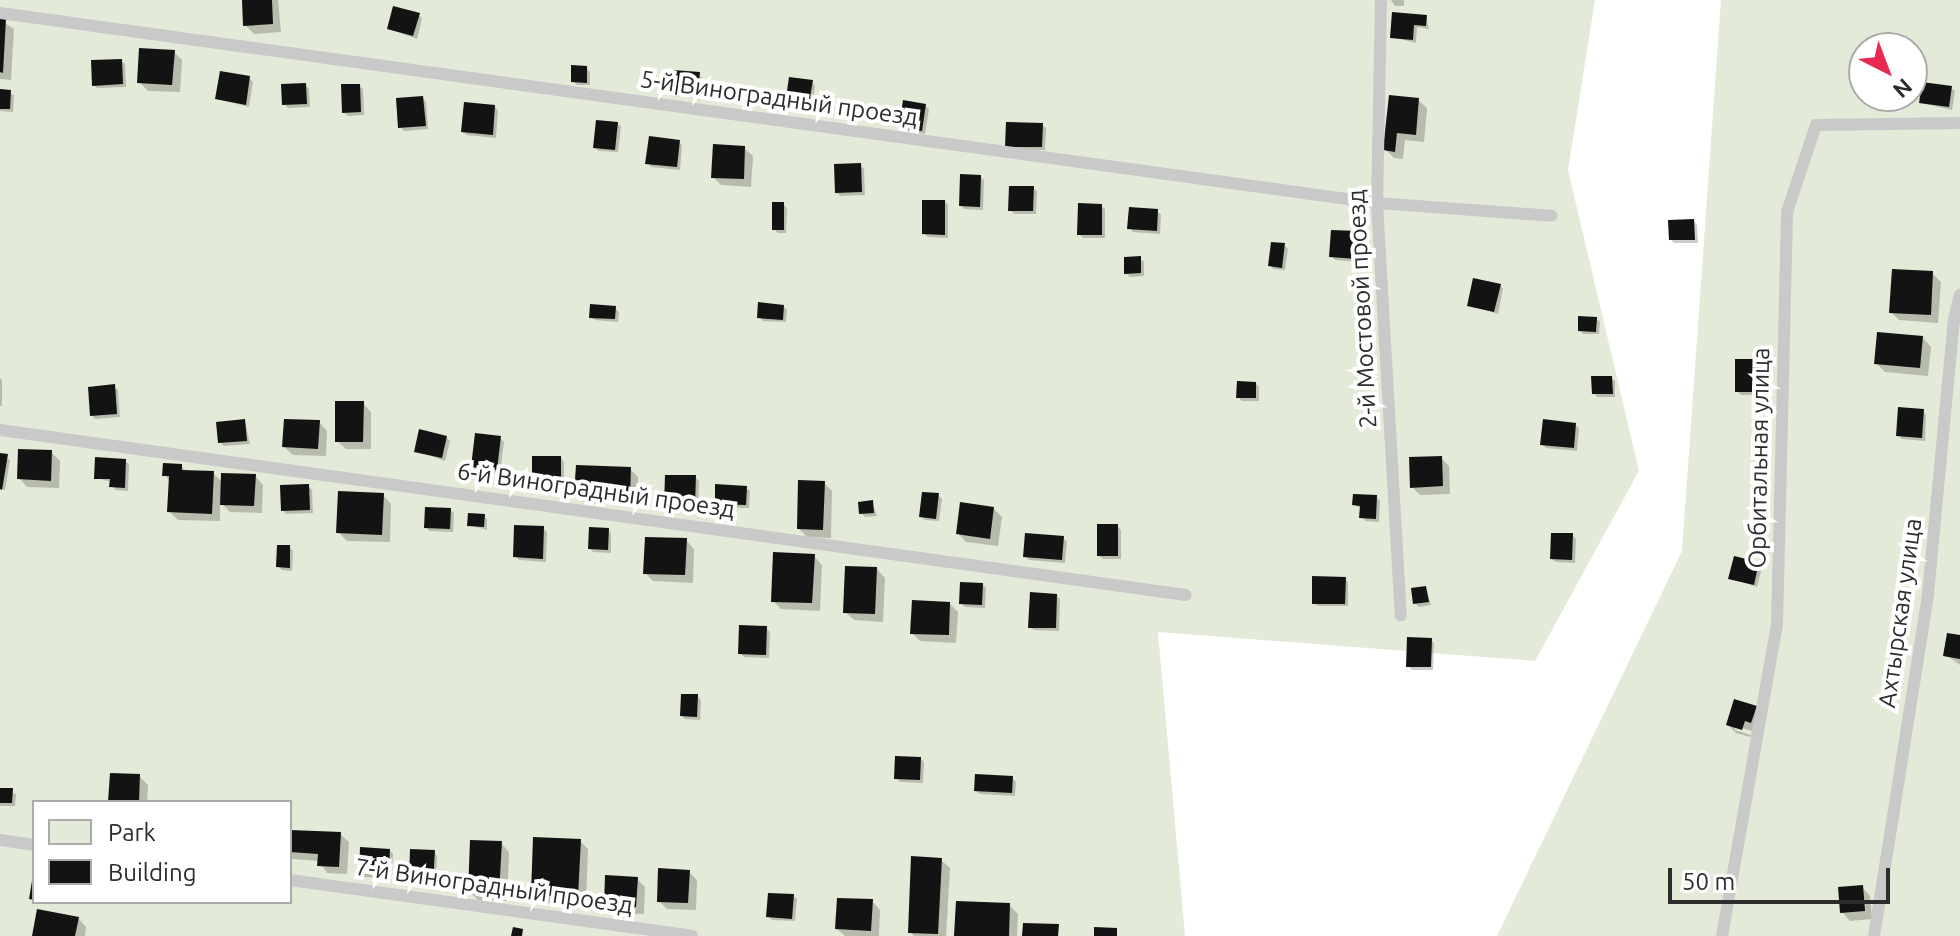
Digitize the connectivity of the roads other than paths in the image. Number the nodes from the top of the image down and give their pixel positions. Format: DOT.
graph roads {
  1 [pos="1381,0"];
  2 [pos="0,13"];
  3 [pos="1960,123"];
  4 [pos="1377,203"];
  5 [pos="1552,216"];
  6 [pos="1960,295"];
  7 [pos="0,430"];
  8 [pos="1186,595"];
  9 [pos="1401,615"];
  10 [pos="0,840"];
  11 [pos="32,845"];
  12 [pos="292,880"];
  13 [pos="692,936"];
  14 [pos="1722,936"];
  15 [pos="1874,936"];
  1 -- 4 [label="lane, 2-й Мостовой проезд"];
  2 -- 4 [label="lane, 5-й Виноградный проезд"];
  3 -- 14 [label="lane, Орбитальная улица"];
  4 -- 5 [label="lane, 5-й Виноградный проезд"];
  4 -- 9 [label="lane, 2-й Мостовой проезд"];
  6 -- 15 [label="lane, Ахтырская улица"];
  7 -- 8 [label="lane, 6-й Виноградный проезд"];
  10 -- 11 [label="lane"];
  12 -- 13 [label="lane, 7-й Виноградный проезд"];
}
